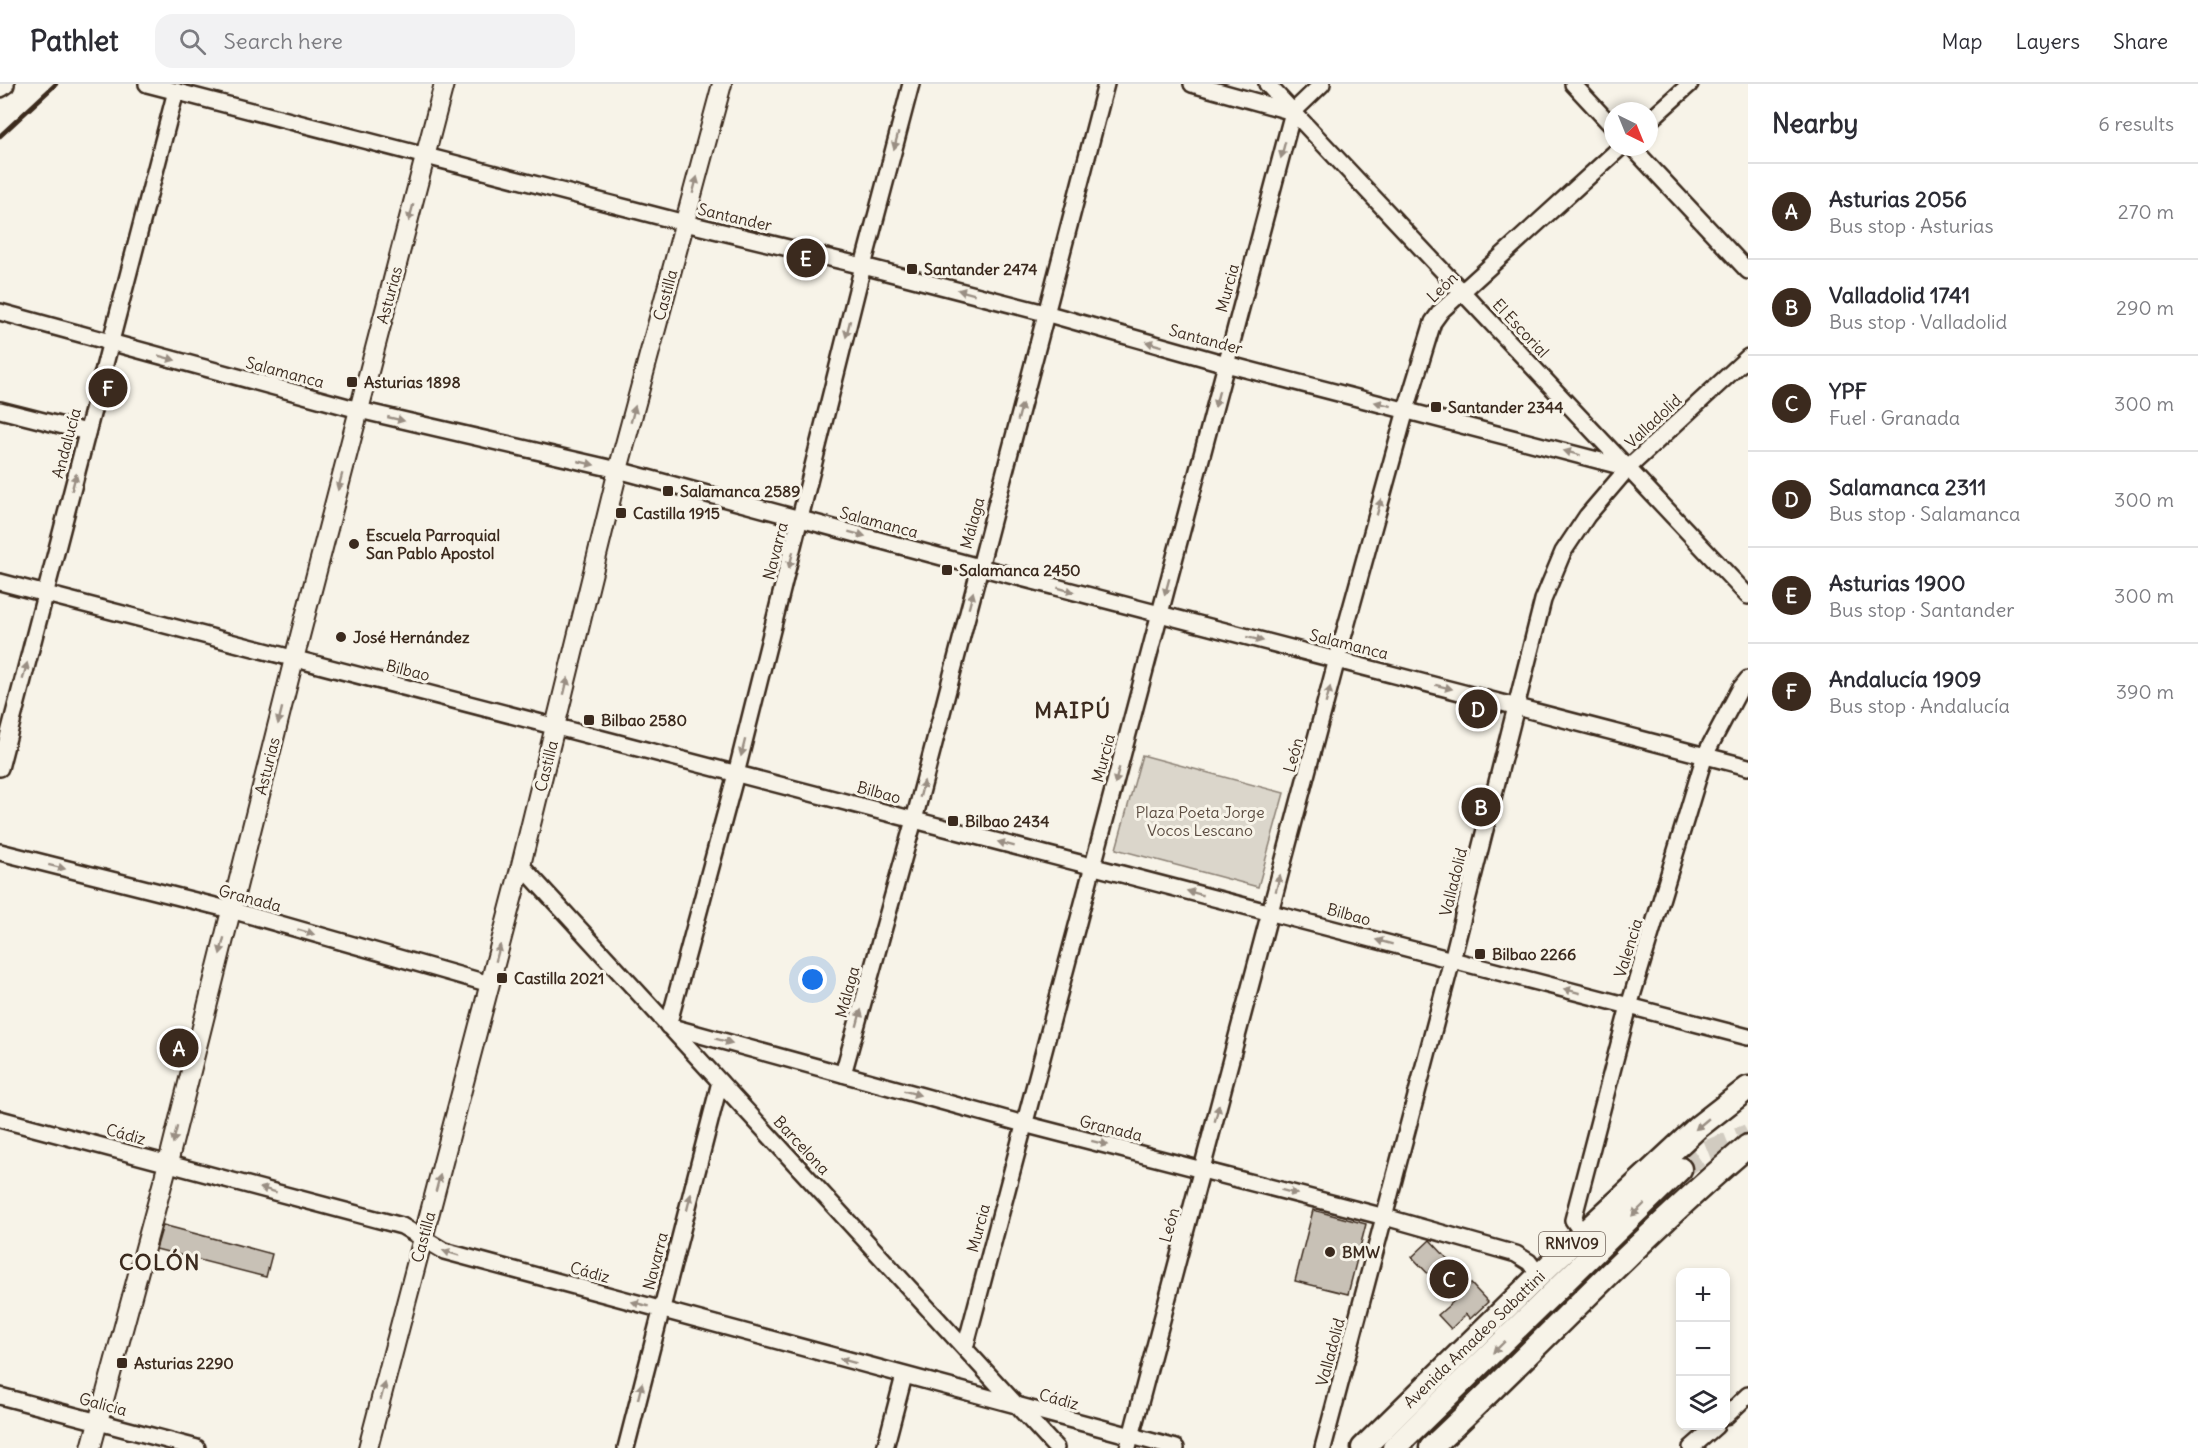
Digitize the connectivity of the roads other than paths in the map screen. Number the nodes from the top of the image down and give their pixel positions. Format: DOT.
graph roads {
  1 [pos="147,84"];
  2 [pos="444,84"];
  3 [pos="722,84"];
  4 [pos="911,84"];
  5 [pos="1106,84"];
  6 [pos="1192,84"];
  7 [pos="1267,84"];
  8 [pos="1322,84"];
  9 [pos="1573,84"];
  10 [pos="1690,84"];
  11 [pos="176,92"];
  12 [pos="1293,112"];
  13 [pos="1658,113"];
  14 [pos="1604,117"];
  15 [pos="425,156"];
  16 [pos="1611,156"];
  17 [pos="1640,156"];
  18 [pos="685,223"];
  19 [pos="863,266"];
  20 [pos="1748,271"];
  21 [pos="1462,292"];
  22 [pos="0,312"];
  23 [pos="1046,313"];
  24 [pos="110,343"];
  25 [pos="1748,357"];
  26 [pos="1226,364"];
  27 [pos="359,410"];
  28 [pos="1406,410"];
  29 [pos="0,411"];
  30 [pos="87,432"];
  31 [pos="1628,468"];
  32 [pos="618,470"];
  33 [pos="801,519"];
  34 [pos="979,567"];
  35 [pos="0,582"];
  36 [pos="45,594"];
  37 [pos="1748,596"];
  38 [pos="1160,614"];
  39 [pos="294,659"];
  40 [pos="1337,660"];
  41 [pos="1748,679"];
  42 [pos="1516,705"];
  43 [pos="556,726"];
  44 [pos="1705,755"];
  45 [pos="1748,767"];
  46 [pos="0,768"];
  47 [pos="736,774"];
  48 [pos="914,820"];
  49 [pos="0,852"];
  50 [pos="521,865"];
  51 [pos="1093,866"];
  52 [pos="231,910"];
  53 [pos="1270,913"];
  54 [pos="1452,960"];
  55 [pos="490,984"];
  56 [pos="1629,1006"];
  57 [pos="668,1026"];
  58 [pos="1748,1037"];
  59 [pos="843,1074"];
  60 [pos="720,1082"];
  61 [pos="1748,1088"];
  62 [pos="0,1119"];
  63 [pos="1024,1124"];
  64 [pos="1748,1146"];
  65 [pos="168,1163"];
  66 [pos="1748,1163"];
  67 [pos="1202,1169"];
  68 [pos="1680,1169"];
  69 [pos="1715,1175"];
  70 [pos="1385,1217"];
  71 [pos="1583,1234"];
  72 [pos="423,1238"];
  73 [pos="1539,1275"];
  74 [pos="661,1310"];
  75 [pos="965,1348"];
  76 [pos="904,1376"];
  77 [pos="1748,1395"];
  78 [pos="0,1396"];
  79 [pos="1018,1407"];
  80 [pos="1730,1411"];
  81 [pos="98,1422"];
  82 [pos="1711,1430"];
  83 [pos="1129,1443"];
  84 [pos="91,1448"];
  85 [pos="197,1448"];
  86 [pos="368,1448"];
  87 [pos="626,1448"];
  88 [pos="885,1448"];
  89 [pos="1056,1448"];
  90 [pos="1176,1448"];
  91 [pos="1323,1448"];
  92 [pos="1363,1448"];
  93 [pos="1394,1448"];
  94 [pos="1431,1448"];
  95 [pos="1691,1448"];
  1 -- 11 [label="street, Santander"];
  2 -- 15 [label="street, Asturias"];
  18 -- 3 [label="street, Castilla, one-way"];
  4 -- 19 [label="street, Navarra, one-way"];
  5 -- 23 [label="street, Málaga"];
  6 -- 12 [label="street"];
  7 -- 12 [label="street, El Escorial"];
  8 -- 12 [label="street"];
  9 -- 14 [label="street"];
  10 -- 13 [label="street"];
  11 -- 15 [label="street, Santander"];
  11 -- 24 [label="street, Andalucía"];
  12 -- 21 [label="street, El Escorial"];
  12 -- 26 [label="street, Murcia, one-way"];
  15 -- 18 [label="street, Santander"];
  15 -- 27 [label="street, Asturias, one-way"];
  16 -- 21 [label="street, León"];
  17 -- 20 [label="street"];
  18 -- 19 [label="street, Santander"];
  32 -- 18 [label="street, Castilla, one-way"];
  23 -- 19 [label="street, Santander, one-way"];
  19 -- 33 [label="street, Navarra, one-way"];
  21 -- 28 [label="street, León"];
  21 -- 31 [label="street, El Escorial"];
  22 -- 24 [label="street, Salamanca"];
  26 -- 23 [label="street, Santander, one-way"];
  34 -- 23 [label="street, Málaga, one-way"];
  24 -- 27 [label="street, Salamanca, one-way"];
  24 -- 30 [label="street, Andalucía"];
  25 -- 31 [label="street, Valladolid"];
  28 -- 26 [label="street, Santander, one-way"];
  26 -- 38 [label="street, Murcia, one-way"];
  27 -- 32 [label="street, Salamanca, one-way"];
  27 -- 39 [label="street, Asturias, one-way"];
  31 -- 28 [label="street, Santander, one-way"];
  40 -- 28 [label="street, León, one-way"];
  29 -- 30 [label="street"];
  36 -- 30 [label="street, Andalucía, one-way"];
  31 -- 37 [label="street, El Escorial"];
  31 -- 42 [label="street, Valladolid"];
  32 -- 33 [label="street, Salamanca"];
  43 -- 32 [label="street, Castilla, one-way"];
  33 -- 34 [label="street, Salamanca, one-way"];
  33 -- 47 [label="street, Navarra, one-way"];
  34 -- 38 [label="street, Salamanca, one-way"];
  48 -- 34 [label="street, Málaga, one-way"];
  35 -- 36 [label="street, Bilbao"];
  36 -- 39 [label="street, Bilbao"];
  46 -- 36 [label="street, Andalucía, one-way"];
  38 -- 40 [label="street, Salamanca, one-way"];
  38 -- 51 [label="street, Murcia, one-way"];
  39 -- 43 [label="street, Bilbao"];
  39 -- 52 [label="street, Asturias, one-way"];
  40 -- 42 [label="street, Salamanca, one-way"];
  53 -- 40 [label="street, León, one-way"];
  41 -- 44 [label="street, Valencia"];
  42 -- 44 [label="street, Salamanca"];
  42 -- 54 [label="street, Valladolid"];
  43 -- 47 [label="street, Bilbao"];
  43 -- 50 [label="street, Castilla"];
  44 -- 45 [label="street, Salamanca"];
  44 -- 56 [label="street, Valencia"];
  47 -- 48 [label="street, Bilbao"];
  47 -- 57 [label="street, Navarra"];
  51 -- 48 [label="street, Bilbao, one-way"];
  59 -- 48 [label="street, Málaga, one-way"];
  49 -- 52 [label="street, Granada, one-way"];
  55 -- 50 [label="street, Castilla, one-way"];
  50 -- 57 [label="street, Barcelona"];
  53 -- 51 [label="street, Bilbao, one-way"];
  51 -- 63 [label="street, Murcia"];
  52 -- 55 [label="street, Granada, one-way"];
  52 -- 65 [label="street, Asturias, one-way"];
  54 -- 53 [label="street, Bilbao, one-way"];
  67 -- 53 [label="street, León, one-way"];
  56 -- 54 [label="street, Bilbao, one-way"];
  54 -- 70 [label="street, Valladolid"];
  72 -- 55 [label="street, Castilla, one-way"];
  56 -- 58 [label="street, Bilbao"];
  56 -- 71 [label="street, Valencia"];
  57 -- 59 [label="street, Granada, one-way"];
  57 -- 60 [label="street, Barcelona"];
  59 -- 63 [label="street, Granada, one-way"];
  74 -- 60 [label="street, Navarra, one-way"];
  60 -- 75 [label="street, Barcelona"];
  61 -- 71 [label="main road, Avenida Amadeo Sabattini / RN1V09, one-way"];
  62 -- 65 [label="street, Cádiz"];
  63 -- 67 [label="street, Granada, one-way"];
  63 -- 75 [label="street, Murcia"];
  64 -- 69 [label="main road, RN1V09"];
  72 -- 65 [label="street, Cádiz, one-way"];
  65 -- 81 [label="street, Asturias"];
  66 -- 69 [label="main road"];
  67 -- 70 [label="street, Granada, one-way"];
  67 -- 83 [label="street, León"];
  68 -- 93 [label="main road, one-way"];
  69 -- 94 [label="main road, RN1V09"];
  70 -- 73 [label="street, Granada"];
  70 -- 91 [label="street, Valladolid"];
  71 -- 73 [label="main road, Avenida Amadeo Sabattini / RN1V09"];
  74 -- 72 [label="street, Cádiz, one-way"];
  86 -- 72 [label="street, Castilla, one-way"];
  73 -- 92 [label="main road, Avenida Amadeo Sabattini / RN1V09"];
  76 -- 74 [label="street, Cádiz, one-way"];
  87 -- 74 [label="street, Navarra, one-way"];
  75 -- 79 [label="street, Barcelona"];
  76 -- 79 [label="street, Cádiz"];
  76 -- 88 [label="street"];
  77 -- 80 [label="street"];
  78 -- 81 [label="street, Galicia"];
  79 -- 83 [label="street, Cádiz"];
  79 -- 89 [label="street, Barcelona"];
  81 -- 84 [label="street, Asturias"];
  81 -- 85 [label="street, Galicia"];
  82 -- 95 [label="street"];
  83 -- 90 [label="street, Cádiz"];
}
